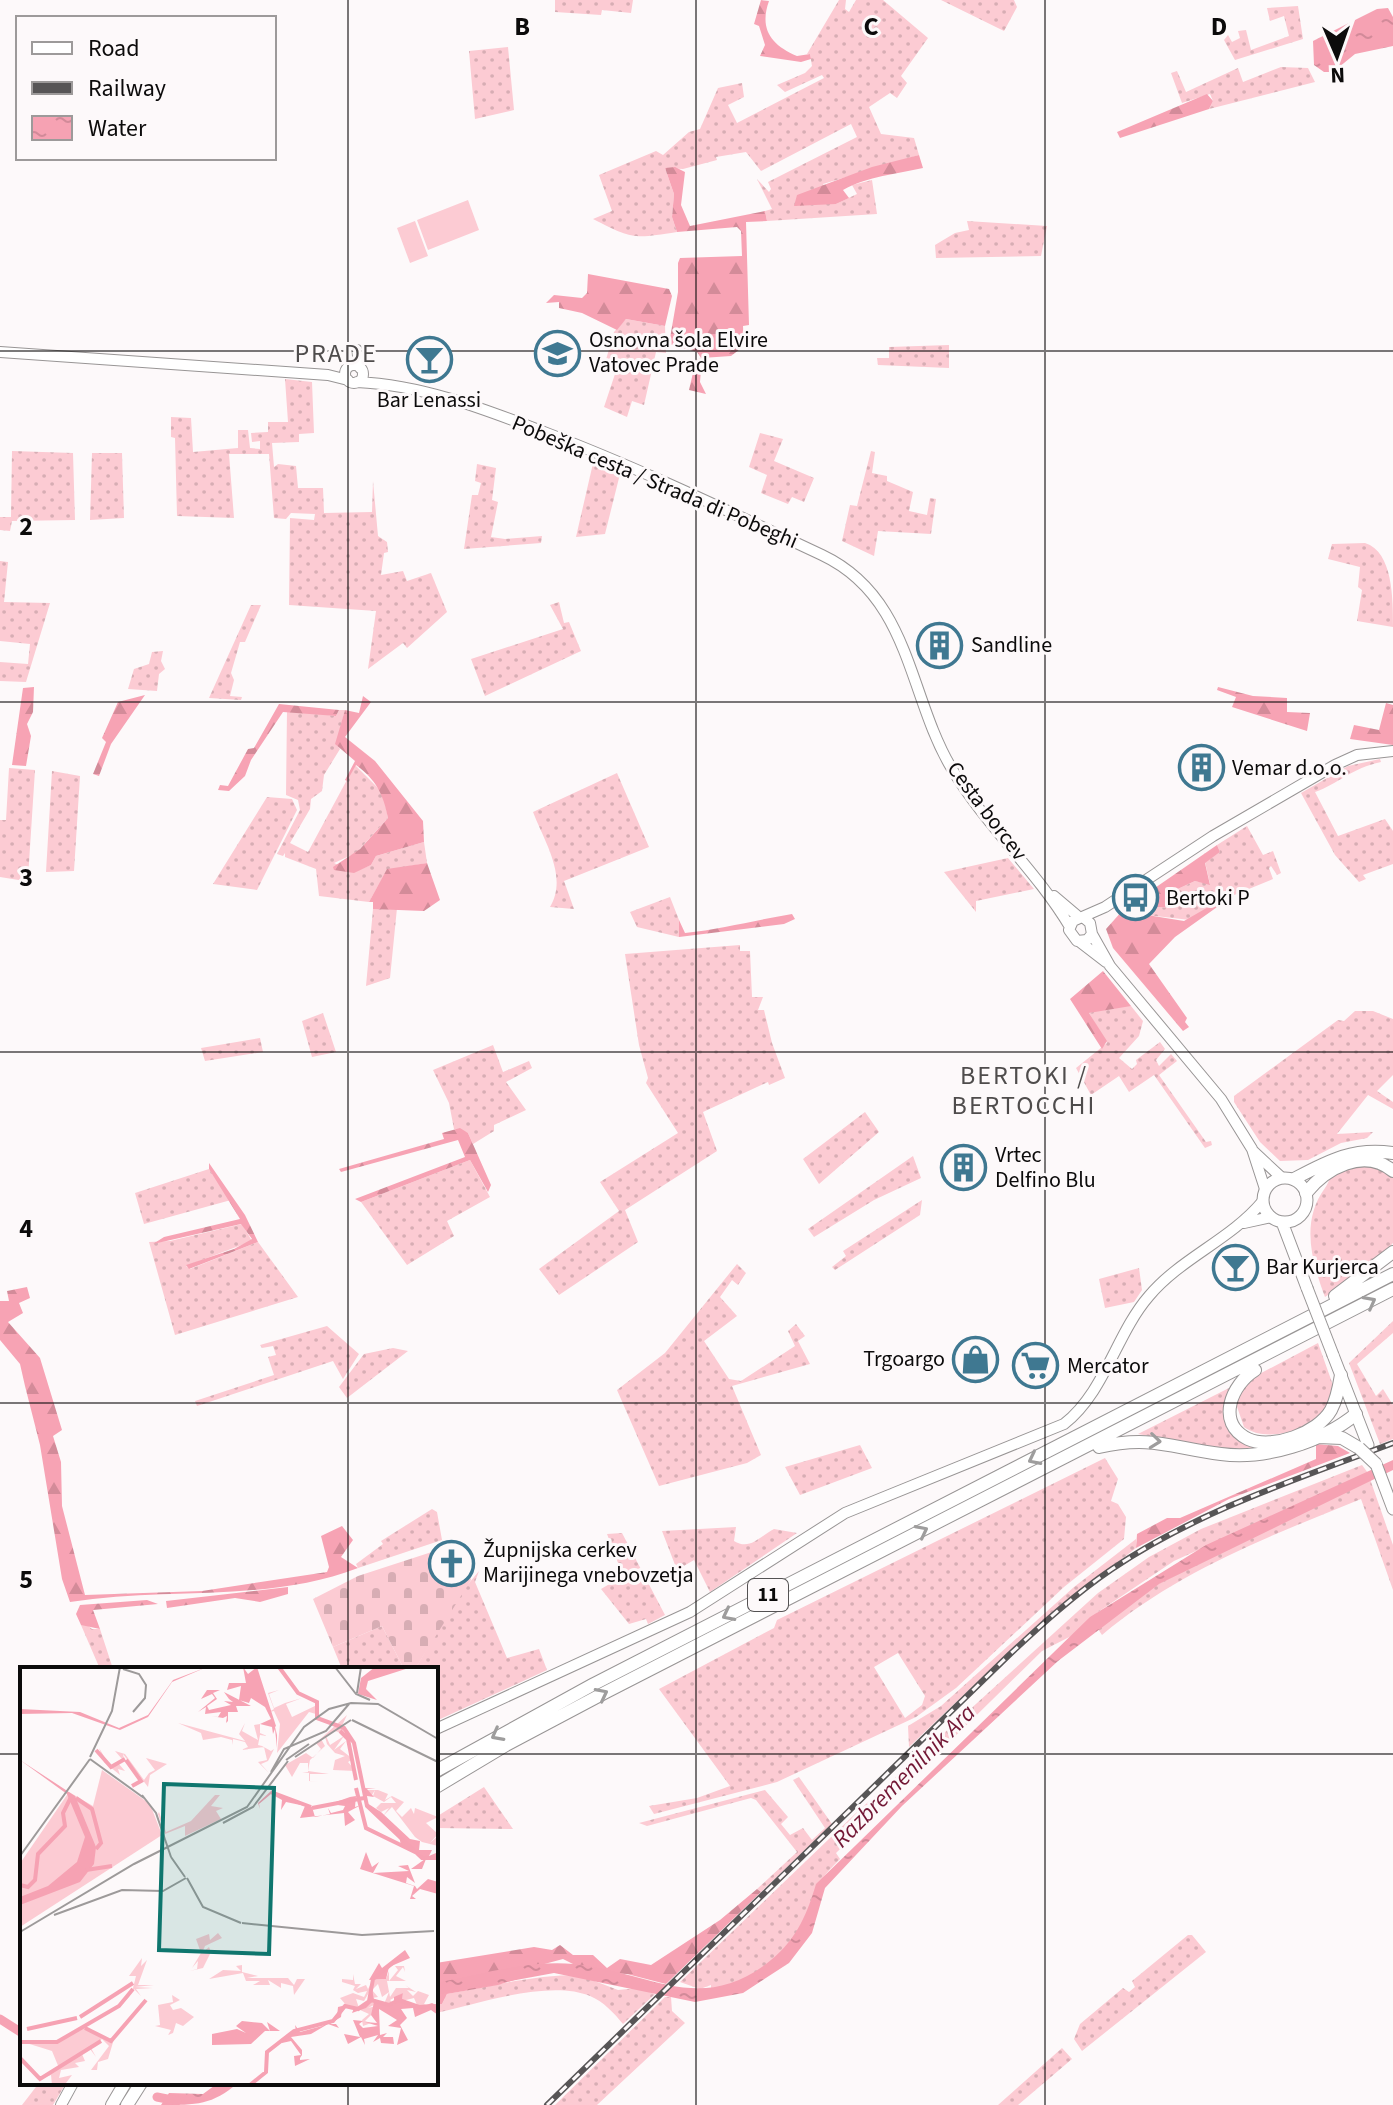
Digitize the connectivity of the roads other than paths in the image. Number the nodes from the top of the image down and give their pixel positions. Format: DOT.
graph roads {
  1 [pos="0,352"];
  2 [pos="874,595"];
  3 [pos="1393,751"];
  4 [pos="1050,893"];
  5 [pos="1087,924"];
  6 [pos="1070,927"];
  7 [pos="1080,942"];
  8 [pos="1110,966"];
  9 [pos="1252,1149"];
  10 [pos="1393,1153"];
  11 [pos="1393,1171"];
  12 [pos="1288,1178"];
  13 [pos="1265,1189"];
  14 [pos="1306,1193"];
  15 [pos="1262,1202"];
  16 [pos="1299,1217"];
  17 [pos="1276,1220"];
  18 [pos="1244,1223"];
  19 [pos="1295,1249"];
  20 [pos="1393,1252"];
  21 [pos="1393,1274"];
  22 [pos="1393,1289"];
  23 [pos="1271,1338"];
  24 [pos="1297,1341"];
  25 [pos="1341,1375"];
  26 [pos="1356,1414"];
  27 [pos="1325,1418"];
  28 [pos="1315,1437"];
  29 [pos="1364,1447"];
  30 [pos="1078,1452"];
  31 [pos="1376,1464"];
  32 [pos="1393,1509"];
  33 [pos="438,1728"];
  34 [pos="438,1770"];
  35 [pos="438,1786"];
  36 [pos="72,2085"];
  37 [pos="134,2085"];
  38 [pos="61,2105"];
  39 [pos="112,2105"];
  40 [pos="128,2105"];
  1 -- 2 [label="street, Pobeška cesta / Strada di Pobeghi"];
  2 -- 4 [label="street, Cesta borcev"];
  3 -- 5 [label="street"];
  4 -- 5 [label="street, Cesta borcev"];
  4 -- 6 [label="street, Cesta borcev"];
  5 -- 6 [label="street"];
  5 -- 7 [label="street"];
  5 -- 8 [label="street"];
  6 -- 7 [label="street, Cesta borcev"];
  7 -- 8 [label="street, Cesta borcev"];
  8 -- 9 [label="street"];
  9 -- 12 [label="street"];
  9 -- 13 [label="street"];
  10 -- 12 [label="highway"];
  11 -- 14 [label="highway"];
  12 -- 13 [label="main road"];
  12 -- 14 [label="main road"];
  13 -- 15 [label="main road"];
  14 -- 16 [label="main road"];
  15 -- 17 [label="main road"];
  15 -- 18 [label="street"];
  16 -- 17 [label="main road"];
  16 -- 19 [label="main road"];
  17 -- 18 [label="street"];
  17 -- 19 [label="main road"];
  18 -- 33 [label="street"];
  19 -- 25 [label="main road, bridge"];
  20 -- 23 [label="highway"];
  21 -- 23 [label="highway, 11"];
  24 -- 22 [label="highway, 11, one-way"];
  23 -- 34 [label="highway, 11, one-way"];
  24 -- 27 [label="highway"];
  24 -- 30 [label="highway, 11"];
  25 -- 26 [label="main road"];
  25 -- 27 [label="highway"];
  26 -- 27 [label="highway"];
  26 -- 28 [label="highway"];
  26 -- 29 [label="main road"];
  28 -- 29 [label="highway"];
  30 -- 28 [label="highway, one-way"];
  29 -- 31 [label="highway, bridge"];
  35 -- 30 [label="highway, 11, one-way"];
  31 -- 32 [label="main road"];
  36 -- 38 [label="street"];
  37 -- 39 [label="highway"];
  37 -- 40 [label="highway"];
}
